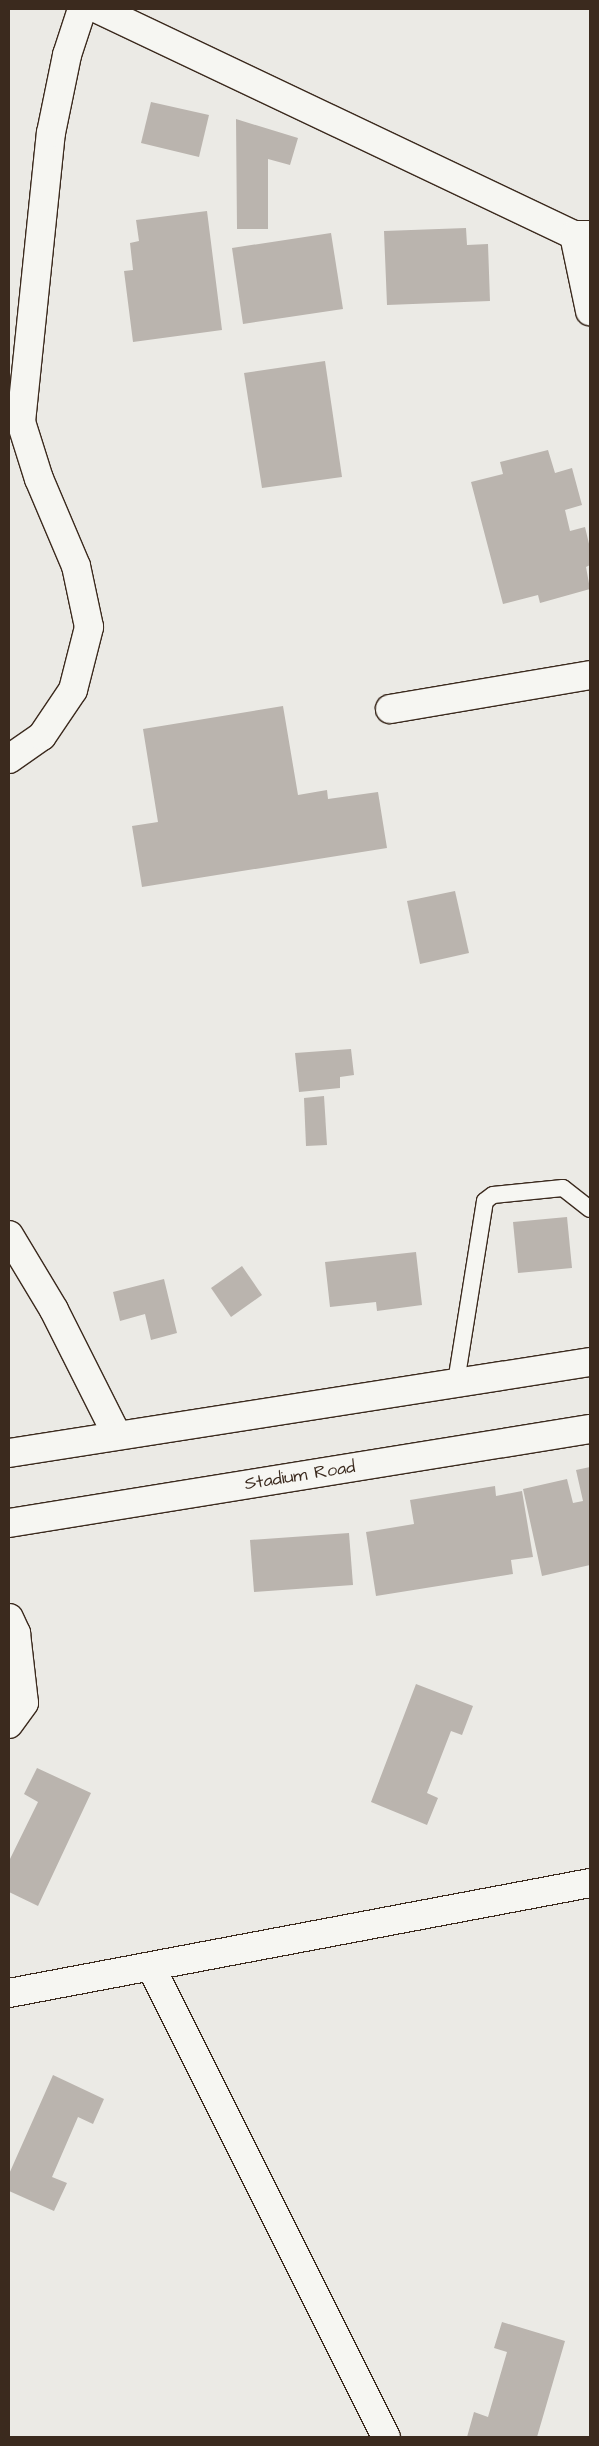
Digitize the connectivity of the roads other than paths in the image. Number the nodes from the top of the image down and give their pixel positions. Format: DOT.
graph roads {
  1 [pos="82,9"];
  2 [pos="98,9"];
  3 [pos="582,235"];
  4 [pos="590,311"];
  5 [pos="590,675"];
  6 [pos="390,709"];
  7 [pos="9,758"];
  8 [pos="590,1209"];
  9 [pos="9,1235"];
  10 [pos="590,1362"];
  11 [pos="456,1382"];
  12 [pos="590,1429"];
  13 [pos="117,1435"];
  14 [pos="9,1453"];
  15 [pos="9,1523"];
  16 [pos="9,1618"];
  17 [pos="9,1724"];
  18 [pos="590,1883"];
  19 [pos="151,1967"];
  20 [pos="9,1993"];
  21 [pos="386,2437"];
  1 -- 7 [label="street"];
  2 -- 3 [label="street"];
  3 -- 4 [label="street"];
  5 -- 6 [label="street"];
  8 -- 11 [label="lane"];
  9 -- 13 [label="street"];
  10 -- 11 [label="street"];
  11 -- 13 [label="street"];
  12 -- 15 [label="street, Stadium Road"];
  13 -- 14 [label="street"];
  16 -- 17 [label="street"];
  18 -- 19 [label="street"];
  19 -- 20 [label="street"];
  19 -- 21 [label="street"];
}
